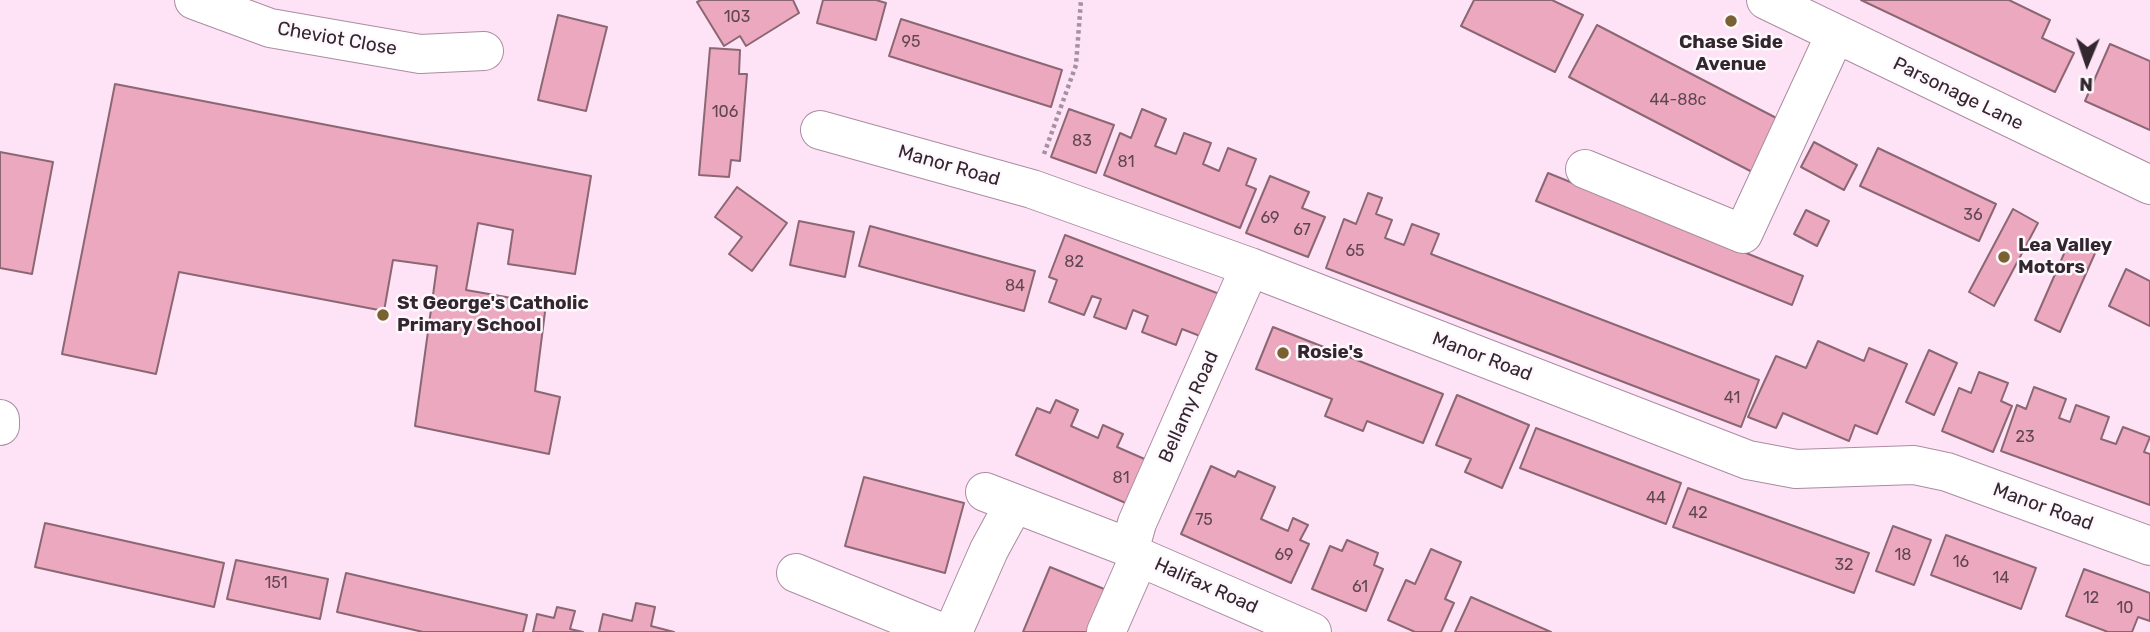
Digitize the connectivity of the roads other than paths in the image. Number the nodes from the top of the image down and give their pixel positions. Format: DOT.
graph roads {
  1 [pos="194,0"];
  2 [pos="1766,0"];
  3 [pos="1835,35"];
  4 [pos="484,51"];
  5 [pos="820,130"];
  6 [pos="1585,169"];
  7 [pos="2150,186"];
  8 [pos="1250,267"];
  9 [pos="0,419"];
  10 [pos="0,426"];
  11 [pos="2150,546"];
  12 [pos="1135,552"];
  13 [pos="796,573"];
  14 [pos="941,632"];
  15 [pos="953,632"];
  16 [pos="1107,632"];
  17 [pos="1312,632"];
  1 -- 4 [label="street, Cheviot Close"];
  2 -- 3 [label="street, Parsonage Lane"];
  3 -- 6 [label="street"];
  3 -- 7 [label="street, Parsonage Lane"];
  5 -- 8 [label="street, Manor Road"];
  8 -- 11 [label="street, Manor Road"];
  8 -- 12 [label="street, Bellamy Road"];
  9 -- 10 [label="street"];
  12 -- 15 [label="street, Halifax Road"];
  12 -- 16 [label="street, Halifax Road"];
  12 -- 17 [label="street, Halifax Road"];
  13 -- 14 [label="street"];
}
